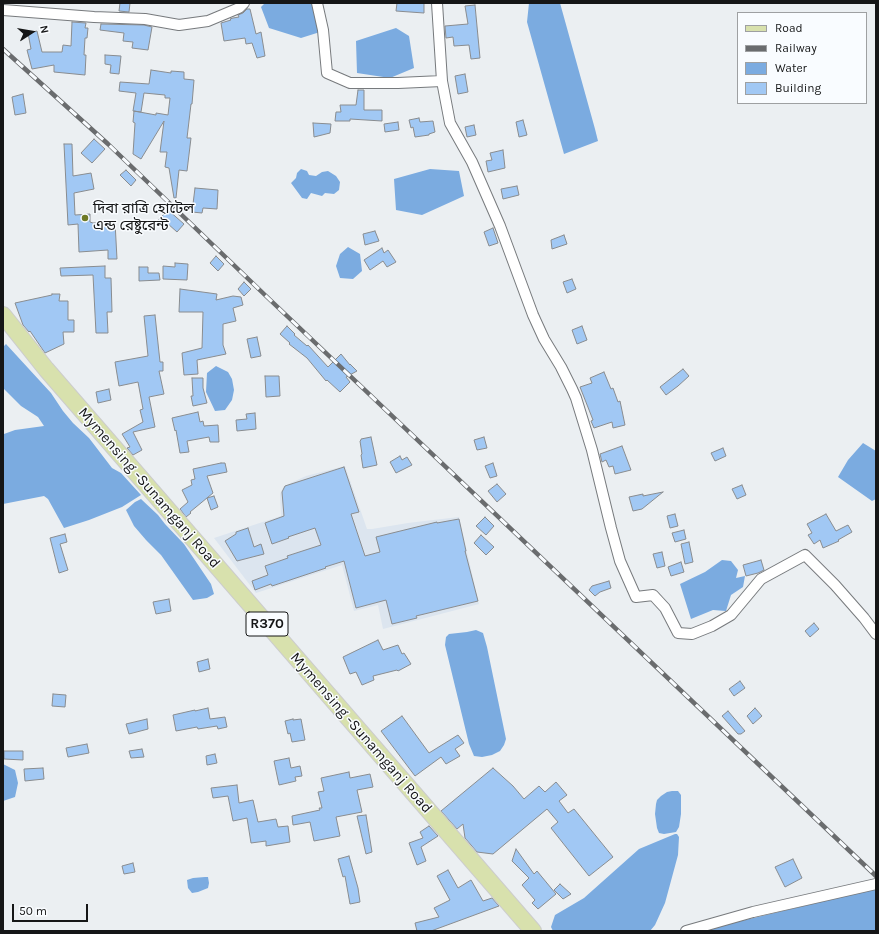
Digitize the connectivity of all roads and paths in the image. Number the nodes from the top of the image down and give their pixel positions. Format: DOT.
graph roads {
  1 [pos="244,3"];
  2 [pos="317,3"];
  3 [pos="437,3"];
  4 [pos="3,10"];
  5 [pos="442,81"];
  6 [pos="3,315"];
  7 [pos="876,634"];
  8 [pos="876,884"];
  9 [pos="533,931"];
  10 [pos="686,931"];
  1 -- 4 [label="street"];
  2 -- 5 [label="street"];
  3 -- 5 [label="street"];
  5 -- 7 [label="street"];
  6 -- 9 [label="main road, Mymensing -Sunamganj Road / R370"];
  8 -- 10 [label="street"];
}
